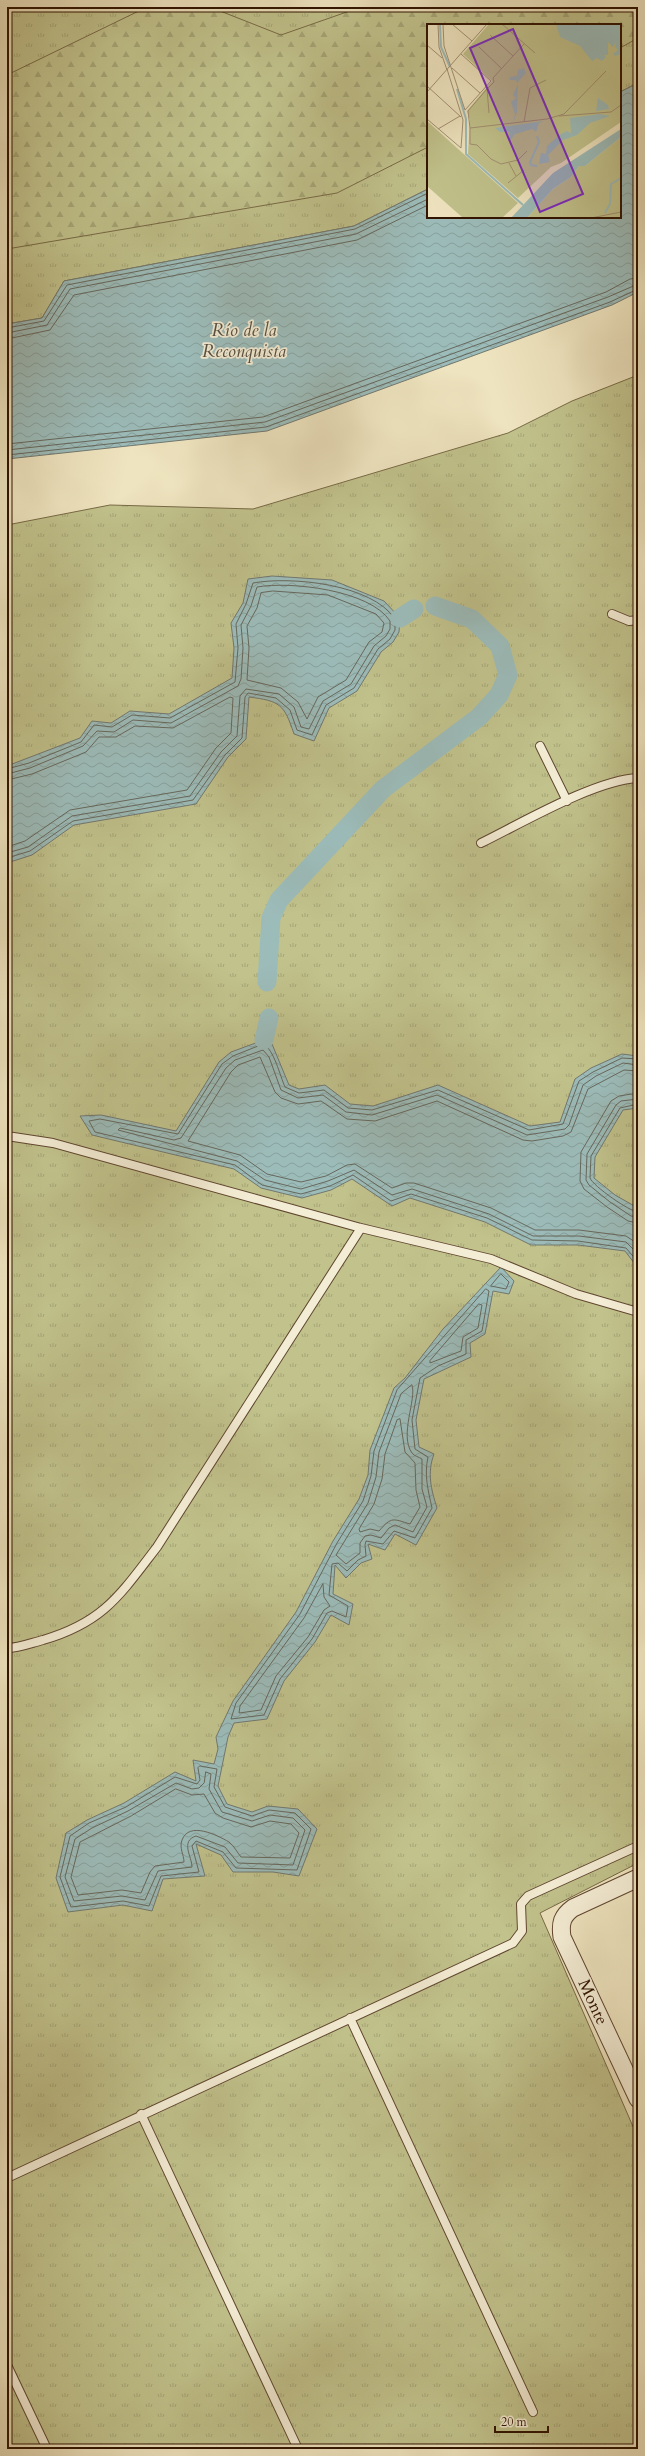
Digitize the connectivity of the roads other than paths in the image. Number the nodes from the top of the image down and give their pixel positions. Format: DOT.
graph roads {
  1 [pos="612,614"];
  2 [pos="638,620"];
  3 [pos="540,746"];
  4 [pos="638,778"];
  5 [pos="567,801"];
  6 [pos="481,843"];
  7 [pos="7,1136"];
  8 [pos="361,1228"];
  9 [pos="638,1312"];
  10 [pos="7,1648"];
  11 [pos="638,1846"];
  12 [pos="638,1878"];
  13 [pos="350,2018"];
  14 [pos="638,2099"];
  15 [pos="141,2114"];
  16 [pos="7,2178"];
  17 [pos="7,2364"];
  18 [pos="532,2412"];
  19 [pos="47,2449"];
  20 [pos="298,2449"];
  1 -- 2 [label="lane"];
  3 -- 5 [label="lane"];
  4 -- 5 [label="lane"];
  5 -- 6 [label="lane"];
  7 -- 8 [label="lane"];
  8 -- 9 [label="lane"];
  8 -- 10 [label="lane"];
  11 -- 13 [label="lane"];
  12 -- 14 [label="street, Monte"];
  13 -- 15 [label="lane"];
  13 -- 18 [label="lane"];
  15 -- 16 [label="lane"];
  15 -- 20 [label="lane"];
  17 -- 19 [label="lane"];
}
